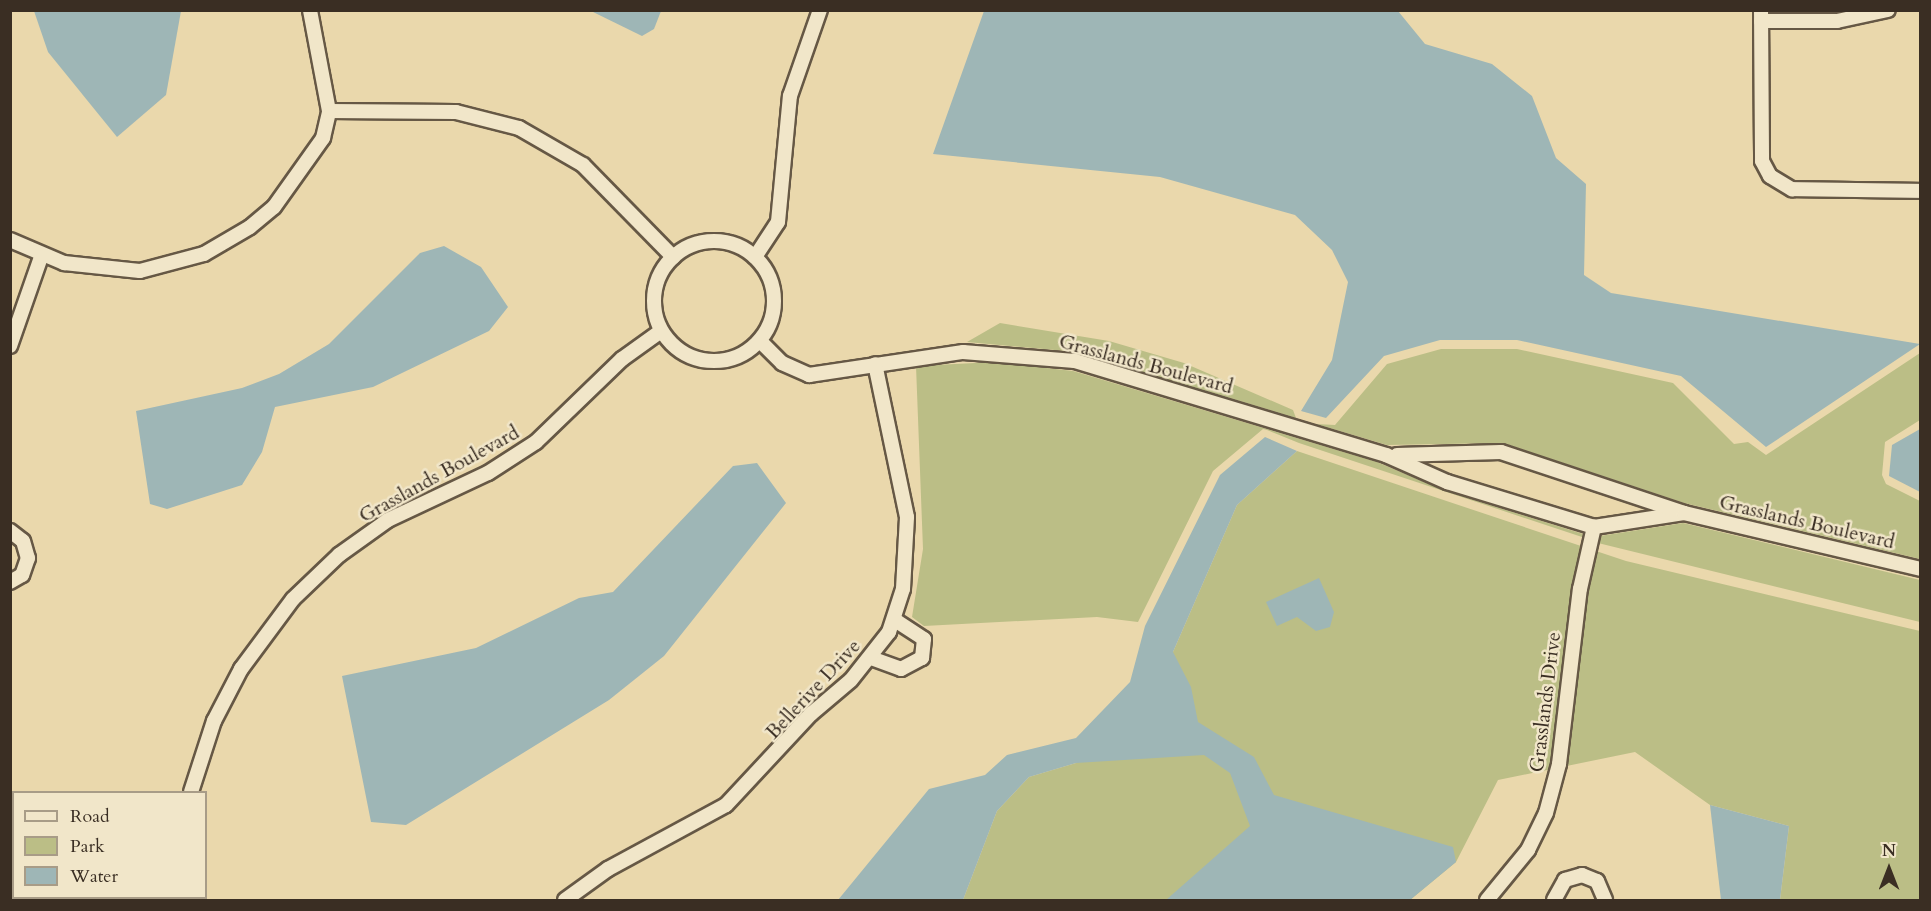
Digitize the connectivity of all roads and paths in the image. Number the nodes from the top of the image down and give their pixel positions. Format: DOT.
graph roads {
  1 [pos="310,10"];
  2 [pos="820,10"];
  3 [pos="1888,10"];
  4 [pos="1761,16"];
  5 [pos="328,111"];
  6 [pos="1920,191"];
  7 [pos="10,240"];
  8 [pos="41,257"];
  9 [pos="673,257"];
  10 [pos="755,257"];
  11 [pos="661,331"];
  12 [pos="760,341"];
  13 [pos="10,346"];
  14 [pos="875,364"];
  15 [pos="1386,455"];
  16 [pos="1684,513"];
  17 [pos="1594,527"];
  18 [pos="10,531"];
  19 [pos="1920,569"];
  20 [pos="10,582"];
  21 [pos="895,620"];
  22 [pos="871,658"];
  23 [pos="190,791"];
  24 [pos="565,900"];
  25 [pos="1487,900"];
  26 [pos="1554,900"];
  27 [pos="1605,900"];
  1 -- 5 [label="street"];
  2 -- 10 [label="street"];
  3 -- 4 [label="street"];
  4 -- 6 [label="street"];
  5 -- 8 [label="street"];
  5 -- 9 [label="street"];
  7 -- 8 [label="street"];
  8 -- 13 [label="street"];
  9 -- 10 [label="street"];
  9 -- 11 [label="street"];
  10 -- 12 [label="street"];
  11 -- 12 [label="street"];
  11 -- 23 [label="street, Grasslands Boulevard"];
  12 -- 14 [label="street, Grasslands Boulevard"];
  14 -- 15 [label="street, Grasslands Boulevard"];
  14 -- 21 [label="street, Bellerive Drive"];
  15 -- 16 [label="street, Grasslands Boulevard"];
  15 -- 17 [label="street, Grasslands Boulevard"];
  16 -- 17 [label="street, Grasslands Boulevard"];
  16 -- 19 [label="street, Grasslands Boulevard"];
  17 -- 25 [label="street, Grasslands Drive"];
  18 -- 20 [label="street"];
  21 -- 22 [label="street, Bellerive Drive"];
  21 -- 22 [label="street"];
  22 -- 24 [label="street, Bellerive Drive"];
  26 -- 27 [label="street"];
}
